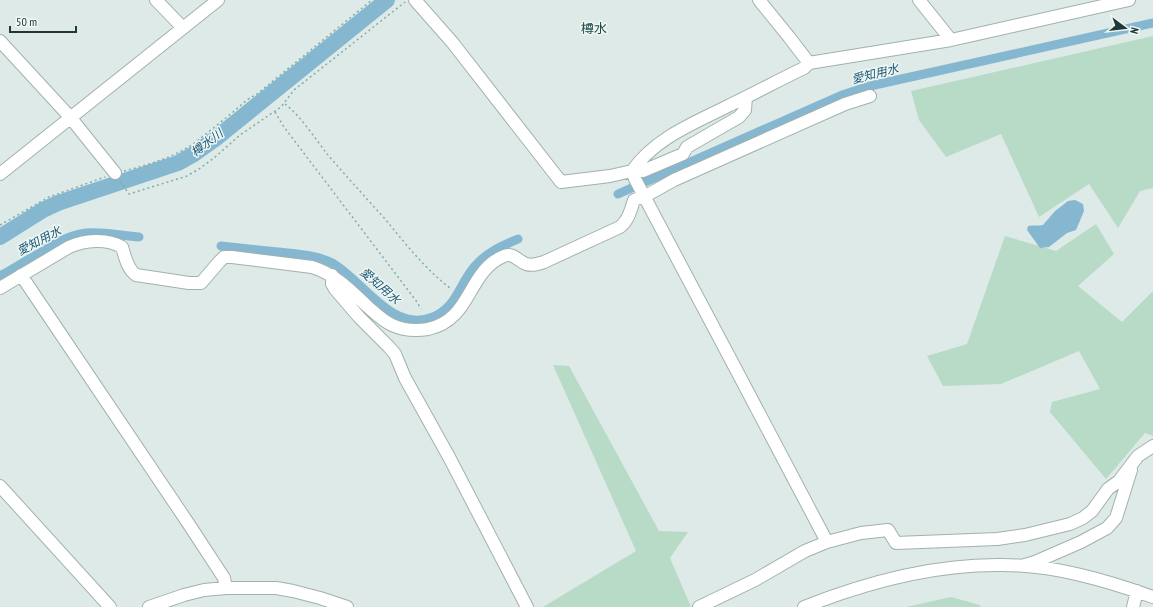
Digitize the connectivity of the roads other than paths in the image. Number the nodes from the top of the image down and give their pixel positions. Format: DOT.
graph roads {
  1 [pos="156,0"];
  2 [pos="218,0"];
  3 [pos="414,0"];
  4 [pos="759,0"];
  5 [pos="919,0"];
  6 [pos="1129,0"];
  7 [pos="1096,3"];
  8 [pos="183,28"];
  9 [pos="951,40"];
  10 [pos="0,41"];
  11 [pos="809,63"];
  12 [pos="870,96"];
  13 [pos="746,97"];
  14 [pos="70,118"];
  15 [pos="666,161"];
  16 [pos="115,173"];
  17 [pos="0,174"];
  18 [pos="634,175"];
  19 [pos="674,180"];
  20 [pos="644,195"];
  21 [pos="21,275"];
  22 [pos="332,275"];
  23 [pos="0,288"];
  24 [pos="1153,446"];
  25 [pos="1132,465"];
  26 [pos="0,486"];
  27 [pos="827,542"];
  28 [pos="1020,566"];
  29 [pos="226,588"];
  30 [pos="1137,591"];
  31 [pos="837,594"];
  32 [pos="1153,597"];
  33 [pos="110,607"];
  34 [pos="149,607"];
  35 [pos="347,607"];
  36 [pos="527,607"];
  37 [pos="700,607"];
  38 [pos="804,607"];
  39 [pos="836,607"];
  40 [pos="1133,607"];
  1 -- 8 [label="street"];
  2 -- 8 [label="street"];
  3 -- 18 [label="street"];
  4 -- 11 [label="street"];
  5 -- 9 [label="street"];
  6 -- 7 [label="street"];
  7 -- 9 [label="street"];
  8 -- 14 [label="street"];
  9 -- 11 [label="street"];
  10 -- 14 [label="street"];
  11 -- 13 [label="street"];
  12 -- 19 [label="street"];
  13 -- 15 [label="street"];
  13 -- 18 [label="street"];
  14 -- 16 [label="street"];
  14 -- 17 [label="street"];
  15 -- 18 [label="street"];
  15 -- 19 [label="street"];
  18 -- 20 [label="street"];
  19 -- 20 [label="street"];
  20 -- 22 [label="street"];
  20 -- 27 [label="street"];
  21 -- 22 [label="street"];
  21 -- 23 [label="street"];
  21 -- 29 [label="street"];
  22 -- 36 [label="street"];
  24 -- 25 [label="street"];
  25 -- 27 [label="street"];
  25 -- 28 [label="street"];
  26 -- 33 [label="street"];
  27 -- 37 [label="street"];
  28 -- 30 [label="street"];
  28 -- 31 [label="street"];
  29 -- 34 [label="street"];
  29 -- 35 [label="street"];
  30 -- 32 [label="street"];
  30 -- 40 [label="street"];
  31 -- 38 [label="street"];
  31 -- 39 [label="street"];
}
